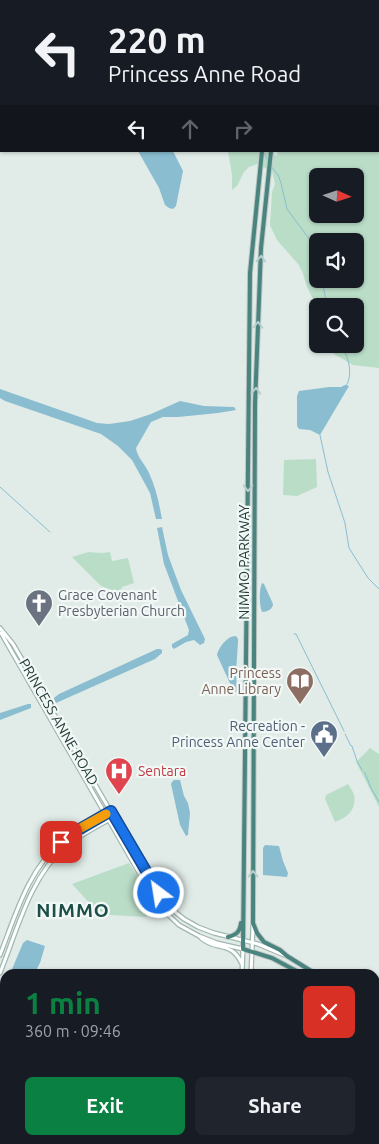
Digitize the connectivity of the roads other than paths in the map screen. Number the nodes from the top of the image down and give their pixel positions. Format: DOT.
graph roads {
  1 [pos="262,152"];
  2 [pos="271,152"];
  3 [pos="0,629"];
  4 [pos="111,811"];
  5 [pos="105,814"];
  6 [pos="114,816"];
  7 [pos="108,820"];
  8 [pos="243,886"];
  9 [pos="253,923"];
  10 [pos="198,936"];
  11 [pos="228,937"];
  12 [pos="243,940"];
  13 [pos="252,943"];
  14 [pos="243,949"];
  15 [pos="252,951"];
  16 [pos="0,955"];
  17 [pos="287,956"];
  18 [pos="243,965"];
  19 [pos="2,969"];
  20 [pos="243,969"];
  21 [pos="251,969"];
  22 [pos="293,969"];
  23 [pos="308,969"];
  1 -- 8 [label="highway, NIMMO PARKWAY, one-way"];
  9 -- 2 [label="highway, NIMMO PARKWAY, one-way"];
  3 -- 4 [label="main road, PRINCESS ANNE ROAD"];
  3 -- 5 [label="main road, PRINCESS ANNE ROAD"];
  4 -- 5 [label="main road"];
  4 -- 6 [label="main road, PRINCESS ANNE ROAD"];
  5 -- 7 [label="main road, PRINCESS ANNE ROAD"];
  5 -- 16 [label="main road"];
  6 -- 7 [label="main road"];
  6 -- 11 [label="main road, PRINCESS ANNE ROAD"];
  7 -- 10 [label="main road, PRINCESS ANNE ROAD"];
  7 -- 19 [label="main road"];
  8 -- 11 [label="highway"];
  8 -- 12 [label="highway, NIMMO PARKWAY"];
  9 -- 13 [label="main road, NIMMO PARKWAY"];
  9 -- 17 [label="highway"];
  10 -- 14 [label="main road"];
  10 -- 18 [label="main road"];
  11 -- 12 [label="main road, PRINCESS ANNE ROAD"];
  12 -- 13 [label="main road, PRINCESS ANNE ROAD"];
  12 -- 14 [label="highway, NIMMO PARKWAY"];
  13 -- 15 [label="main road, NIMMO PARKWAY"];
  13 -- 17 [label="main road, PRINCESS ANNE ROAD"];
  14 -- 15 [label="highway"];
  14 -- 18 [label="main road, NIMMO PARKWAY"];
  15 -- 21 [label="main road, NIMMO PARKWAY"];
  15 -- 22 [label="highway"];
  17 -- 23 [label="highway"];
  18 -- 20 [label="main road, NIMMO PARKWAY"];
}
